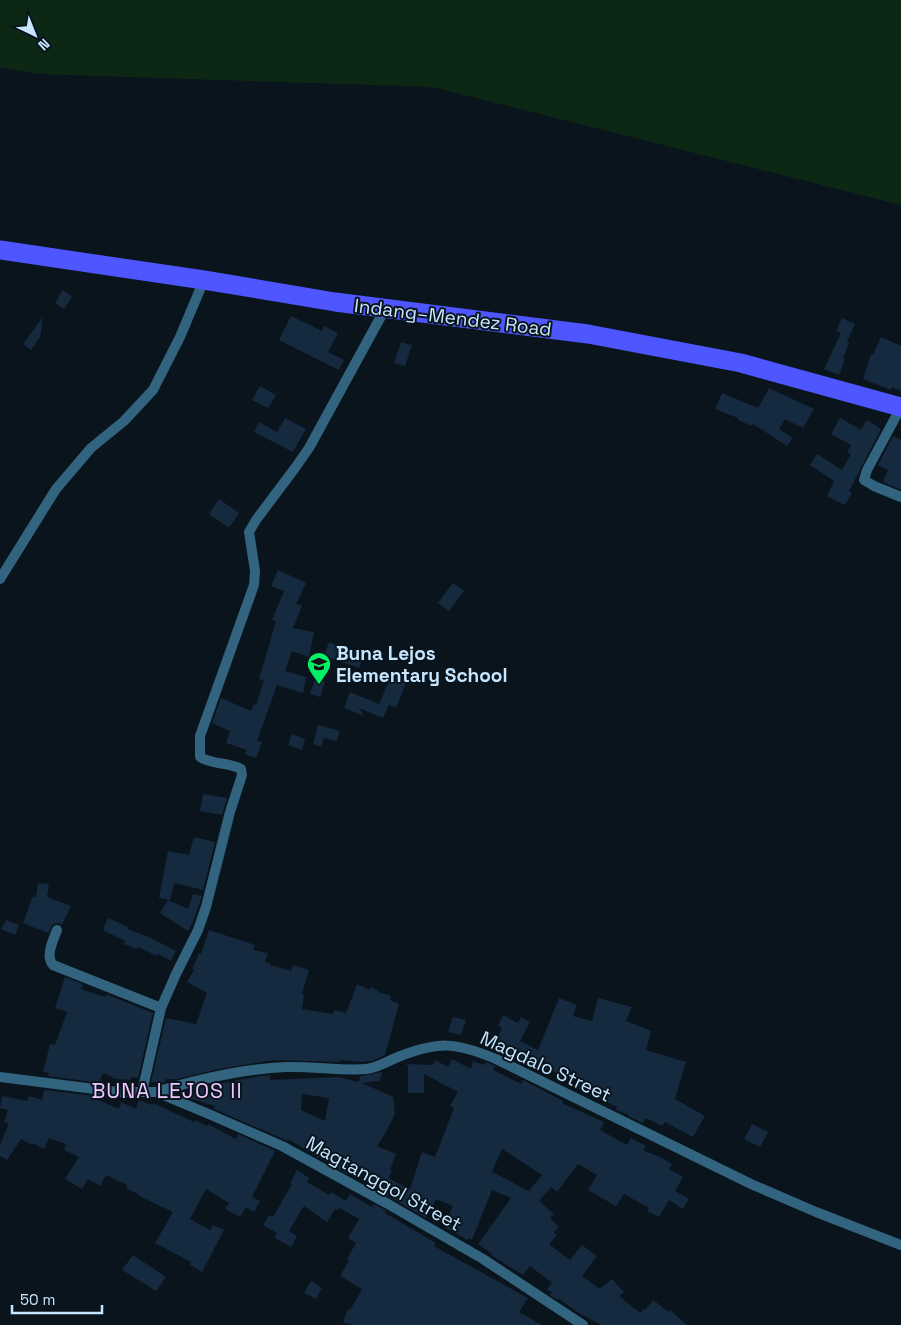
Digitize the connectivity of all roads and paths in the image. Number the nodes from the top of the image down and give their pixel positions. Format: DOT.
graph roads {
  1 [pos="0,250"];
  2 [pos="204,280"];
  3 [pos="385,309"];
  4 [pos="901,407"];
  5 [pos="901,497"];
  6 [pos="0,579"];
  7 [pos="57,930"];
  8 [pos="161,1008"];
  9 [pos="0,1076"];
  10 [pos="142,1092"];
  11 [pos="156,1092"];
  12 [pos="901,1245"];
  13 [pos="583,1325"];
  1 -- 2 [label="main road, Indang–Mendez Road"];
  2 -- 3 [label="main road, Indang–Mendez Road"];
  2 -- 6 [label="street"];
  3 -- 4 [label="main road, Indang–Mendez Road"];
  3 -- 8 [label="street"];
  4 -- 5 [label="street"];
  7 -- 8 [label="street"];
  8 -- 10 [label="street"];
  9 -- 10 [label="street"];
  10 -- 11 [label="street"];
  11 -- 12 [label="street, Magdalo Street"];
  11 -- 13 [label="street, Magtanggol Street"];
}
